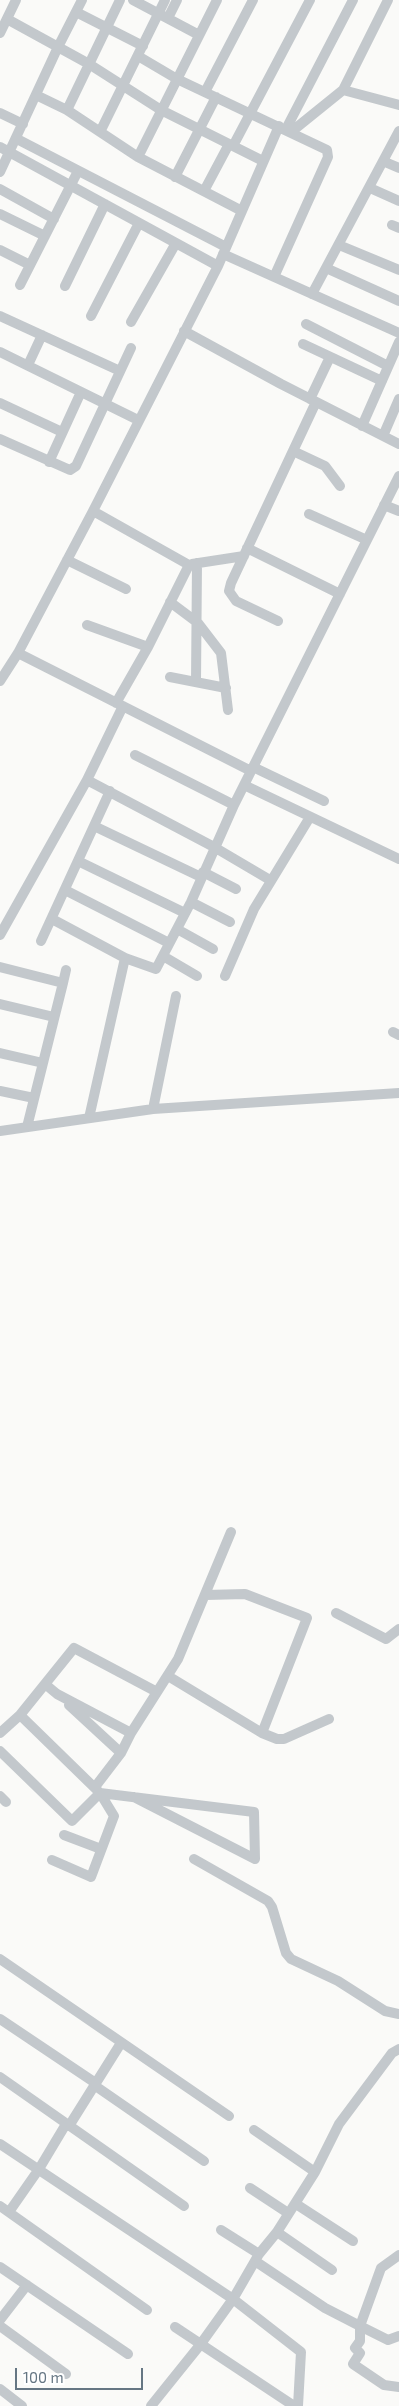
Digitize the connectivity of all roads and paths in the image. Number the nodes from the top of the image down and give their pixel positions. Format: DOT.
graph roads {
  1 [pos="16,0"];
  2 [pos="82,0"];
  3 [pos="120,0"];
  4 [pos="133,0"];
  5 [pos="165,0"];
  6 [pos="177,0"];
  7 [pos="217,0"];
  8 [pos="240,0"];
  9 [pos="310,0"];
  10 [pos="353,0"];
  11 [pos="388,0"];
  12 [pos="252,2"];
  13 [pos="76,12"];
  14 [pos="158,13"];
  15 [pos="168,18"];
  16 [pos="3,26"];
  17 [pos="107,28"];
  18 [pos="200,35"];
  19 [pos="143,46"];
  20 [pos="58,47"];
  21 [pos="138,56"];
  22 [pos="90,64"];
  23 [pos="177,79"];
  24 [pos="123,84"];
  25 [pos="343,90"];
  26 [pos="205,92"];
  27 [pos="36,95"];
  28 [pos="216,97"];
  29 [pos="398,102"];
  30 [pos="67,110"];
  31 [pos="161,110"];
  32 [pos="0,113"];
  33 [pos="251,113"];
  34 [pos="23,124"];
  35 [pos="199,129"];
  36 [pos="285,129"];
  37 [pos="100,132"];
  38 [pos="399,132"];
  39 [pos="17,140"];
  40 [pos="231,145"];
  41 [pos="0,147"];
  42 [pos="11,153"];
  43 [pos="138,157"];
  44 [pos="263,162"];
  45 [pos="384,162"];
  46 [pos="399,168"];
  47 [pos="0,172"];
  48 [pos="78,172"];
  49 [pos="175,177"];
  50 [pos="72,185"];
  51 [pos="370,188"];
  52 [pos="0,189"];
  53 [pos="204,191"];
  54 [pos="399,201"];
  55 [pos="105,204"];
  56 [pos="242,211"];
  57 [pos="0,214"];
  58 [pos="54,218"];
  59 [pos="139,223"];
  60 [pos="46,236"];
  61 [pos="176,243"];
  62 [pos="339,245"];
  63 [pos="0,250"];
  64 [pos="224,251"];
  65 [pos="30,265"];
  66 [pos="218,266"];
  67 [pos="326,268"];
  68 [pos="399,270"];
  69 [pos="274,277"];
  70 [pos="20,285"];
  71 [pos="65,286"];
  72 [pos="312,294"];
  73 [pos="399,301"];
  74 [pos="0,316"];
  75 [pos="92,316"];
  76 [pos="131,322"];
  77 [pos="306,324"];
  78 [pos="184,331"];
  79 [pos="399,333"];
  80 [pos="42,335"];
  81 [pos="399,342"];
  82 [pos="303,344"];
  83 [pos="131,348"];
  84 [pos="0,352"];
  85 [pos="330,356"];
  86 [pos="28,365"];
  87 [pos="388,366"];
  88 [pos="120,371"];
  89 [pos="382,381"];
  90 [pos="81,392"];
  91 [pos="399,399"];
  92 [pos="313,400"];
  93 [pos="0,403"];
  94 [pos="105,404"];
  95 [pos="138,420"];
  96 [pos="362,426"];
  97 [pos="62,432"];
  98 [pos="383,436"];
  99 [pos="0,439"];
  100 [pos="399,444"];
  101 [pos="293,452"];
  102 [pos="49,462"];
  103 [pos="399,476"];
  104 [pos="340,486"];
  105 [pos="384,505"];
  106 [pos="93,511"];
  107 [pos="399,511"];
  108 [pos="309,514"];
  109 [pos="367,540"];
  110 [pos="245,552"];
  111 [pos="67,560"];
  112 [pos="193,564"];
  113 [pos="126,589"];
  114 [pos="340,594"];
  115 [pos="170,602"];
  116 [pos="278,620"];
  117 [pos="198,623"];
  118 [pos="87,625"];
  119 [pos="148,647"];
  120 [pos="18,653"];
  121 [pos="170,677"];
  122 [pos="0,681"];
  123 [pos="196,682"];
  124 [pos="226,688"];
  125 [pos="119,704"];
  126 [pos="228,710"];
  127 [pos="135,755"];
  128 [pos="252,769"];
  129 [pos="87,780"];
  130 [pos="244,785"];
  131 [pos="110,791"];
  132 [pos="324,801"];
  133 [pos="234,805"];
  134 [pos="310,817"];
  135 [pos="94,826"];
  136 [pos="214,846"];
  137 [pos="399,859"];
  138 [pos="78,861"];
  139 [pos="202,875"];
  140 [pos="270,880"];
  141 [pos="236,889"];
  142 [pos="65,890"];
  143 [pos="191,902"];
  144 [pos="185,913"];
  145 [pos="52,918"];
  146 [pos="230,922"];
  147 [pos="177,929"];
  148 [pos="0,935"];
  149 [pos="42,941"];
  150 [pos="169,943"];
  151 [pos="212,950"];
  152 [pos="163,956"];
  153 [pos="125,958"];
  154 [pos="0,967"];
  155 [pos="66,970"];
  156 [pos="197,976"];
  157 [pos="224,976"];
  158 [pos="63,983"];
  159 [pos="176,996"];
  160 [pos="0,1004"];
  161 [pos="54,1017"];
  162 [pos="0,1053"];
  163 [pos="43,1062"];
  164 [pos="0,1091"];
  165 [pos="399,1093"];
  166 [pos="34,1098"];
  167 [pos="153,1109"];
  168 [pos="89,1118"];
  169 [pos="27,1127"];
  170 [pos="0,1131"];
  171 [pos="230,1532"];
  172 [pos="206,1595"];
  173 [pos="336,1614"];
  174 [pos="399,1629"];
  175 [pos="168,1676"];
  176 [pos="45,1684"];
  177 [pos="157,1692"];
  178 [pos="57,1694"];
  179 [pos="20,1714"];
  180 [pos="328,1719"];
  181 [pos="0,1733"];
  182 [pos="131,1733"];
  183 [pos="262,1733"];
  184 [pos="0,1751"];
  185 [pos="122,1753"];
  186 [pos="97,1790"];
  187 [pos="134,1797"];
  188 [pos="64,1836"];
  189 [pos="101,1849"];
  190 [pos="194,1859"];
  191 [pos="52,1860"];
  192 [pos="0,1959"];
  193 [pos="399,2014"];
  194 [pos="0,2018"];
  195 [pos="121,2043"];
  196 [pos="399,2049"];
  197 [pos="0,2077"];
  198 [pos="94,2084"];
  199 [pos="229,2116"];
  200 [pos="67,2125"];
  201 [pos="254,2130"];
  202 [pos="0,2144"];
  203 [pos="204,2161"];
  204 [pos="39,2169"];
  205 [pos="315,2172"];
  206 [pos="250,2188"];
  207 [pos="296,2204"];
  208 [pos="184,2206"];
  209 [pos="4,2209"];
  210 [pos="288,2213"];
  211 [pos="221,2230"];
  212 [pos="276,2232"];
  213 [pos="353,2241"];
  214 [pos="399,2255"];
  215 [pos="257,2258"];
  216 [pos="0,2267"];
  217 [pos="332,2270"];
  218 [pos="27,2285"];
  219 [pos="233,2298"];
  220 [pos="147,2310"];
  221 [pos="0,2320"];
  222 [pos="0,2326"];
  223 [pos="360,2326"];
  224 [pos="176,2327"];
  225 [pos="399,2336"];
  226 [pos="200,2345"];
  227 [pos="128,2354"];
  228 [pos="66,2374"];
  229 [pos="399,2387"];
  230 [pos="0,2389"];
  231 [pos="22,2406"];
  232 [pos="151,2406"];
  233 [pos="296,2406"];
  1 -- 16 [label="street"];
  2 -- 13 [label="street"];
  3 -- 17 [label="street"];
  4 -- 14 [label="street"];
  5 -- 14 [label="street"];
  6 -- 15 [label="street"];
  7 -- 18 [label="street"];
  8 -- 12 [label="street"];
  9 -- 33 [label="street"];
  10 -- 36 [label="street"];
  11 -- 25 [label="street"];
  12 -- 26 [label="street"];
  13 -- 17 [label="street"];
  13 -- 20 [label="street"];
  14 -- 15 [label="street"];
  14 -- 19 [label="street"];
  15 -- 18 [label="street"];
  16 -- 20 [label="street"];
  17 -- 19 [label="street"];
  17 -- 22 [label="street"];
  18 -- 23 [label="street"];
  19 -- 21 [label="street"];
  20 -- 22 [label="street"];
  20 -- 27 [label="street"];
  21 -- 23 [label="street"];
  21 -- 24 [label="street"];
  22 -- 24 [label="street"];
  22 -- 30 [label="street"];
  23 -- 26 [label="street"];
  23 -- 31 [label="street"];
  24 -- 31 [label="street"];
  24 -- 37 [label="street"];
  25 -- 29 [label="street"];
  25 -- 36 [label="street"];
  26 -- 28 [label="street"];
  27 -- 30 [label="street"];
  27 -- 34 [label="street"];
  28 -- 33 [label="street"];
  28 -- 35 [label="street"];
  30 -- 37 [label="street"];
  31 -- 35 [label="street"];
  31 -- 43 [label="street"];
  32 -- 34 [label="street"];
  33 -- 36 [label="street"];
  33 -- 40 [label="street"];
  34 -- 39 [label="street"];
  35 -- 40 [label="street"];
  35 -- 49 [label="street"];
  36 -- 44 [label="street"];
  36 -- 69 [label="street"];
  37 -- 43 [label="street"];
  38 -- 45 [label="street"];
  39 -- 42 [label="street"];
  39 -- 48 [label="street"];
  40 -- 44 [label="street"];
  40 -- 53 [label="street"];
  41 -- 42 [label="street"];
  42 -- 47 [label="street"];
  42 -- 50 [label="street"];
  43 -- 49 [label="street"];
  44 -- 56 [label="street"];
  45 -- 46 [label="street"];
  45 -- 51 [label="street"];
  48 -- 50 [label="street"];
  48 -- 64 [label="street"];
  49 -- 53 [label="street"];
  50 -- 55 [label="street"];
  50 -- 58 [label="street"];
  51 -- 54 [label="street"];
  51 -- 62 [label="street"];
  52 -- 58 [label="street"];
  53 -- 56 [label="street"];
  55 -- 59 [label="street"];
  55 -- 71 [label="street"];
  56 -- 64 [label="street"];
  57 -- 60 [label="street"];
  58 -- 60 [label="street"];
  59 -- 61 [label="street"];
  59 -- 75 [label="street"];
  60 -- 65 [label="street"];
  61 -- 66 [label="street"];
  61 -- 76 [label="street"];
  62 -- 67 [label="street"];
  62 -- 68 [label="street"];
  63 -- 65 [label="street"];
  64 -- 66 [label="street"];
  64 -- 69 [label="street"];
  65 -- 70 [label="street"];
  66 -- 78 [label="street"];
  67 -- 72 [label="street"];
  67 -- 73 [label="street"];
  69 -- 72 [label="street"];
  72 -- 79 [label="street"];
  74 -- 80 [label="street"];
  77 -- 87 [label="street"];
  78 -- 92 [label="street"];
  78 -- 95 [label="street"];
  80 -- 86 [label="street"];
  80 -- 88 [label="street"];
  81 -- 87 [label="street"];
  82 -- 85 [label="street"];
  83 -- 88 [label="street"];
  84 -- 86 [label="street"];
  85 -- 89 [label="street"];
  85 -- 92 [label="street"];
  86 -- 90 [label="street"];
  87 -- 89 [label="street"];
  88 -- 94 [label="street"];
  89 -- 96 [label="street"];
  90 -- 94 [label="street"];
  90 -- 97 [label="street"];
  91 -- 98 [label="street"];
  92 -- 96 [label="street"];
  92 -- 101 [label="street"];
  93 -- 97 [label="street"];
  94 -- 95 [label="street"];
  94 -- 102 [label="street"];
  95 -- 106 [label="street"];
  96 -- 98 [label="street"];
  97 -- 102 [label="street"];
  98 -- 100 [label="street"];
  99 -- 102 [label="street"];
  101 -- 104 [label="street"];
  101 -- 110 [label="street"];
  103 -- 105 [label="street"];
  105 -- 107 [label="street"];
  105 -- 109 [label="street"];
  106 -- 111 [label="street"];
  106 -- 112 [label="street"];
  108 -- 109 [label="street"];
  109 -- 114 [label="street"];
  110 -- 112 [label="street"];
  110 -- 114 [label="street"];
  110 -- 116 [label="street"];
  111 -- 113 [label="street"];
  111 -- 120 [label="street"];
  112 -- 115 [label="street"];
  112 -- 117 [label="street"];
  114 -- 128 [label="street"];
  115 -- 117 [label="street"];
  115 -- 119 [label="street"];
  117 -- 123 [label="street"];
  117 -- 124 [label="street"];
  118 -- 119 [label="street"];
  119 -- 125 [label="street"];
  120 -- 122 [label="street"];
  120 -- 125 [label="street"];
  121 -- 123 [label="street"];
  123 -- 124 [label="street"];
  124 -- 126 [label="street"];
  125 -- 128 [label="street"];
  125 -- 129 [label="street"];
  127 -- 133 [label="street"];
  128 -- 130 [label="street"];
  128 -- 132 [label="street"];
  129 -- 131 [label="street"];
  129 -- 148 [label="street"];
  130 -- 133 [label="street"];
  130 -- 134 [label="street"];
  131 -- 135 [label="street"];
  131 -- 136 [label="street"];
  133 -- 136 [label="street"];
  134 -- 137 [label="street"];
  134 -- 140 [label="street"];
  135 -- 138 [label="street"];
  135 -- 139 [label="street"];
  136 -- 139 [label="street"];
  136 -- 140 [label="street"];
  138 -- 142 [label="street"];
  138 -- 144 [label="street"];
  139 -- 141 [label="street"];
  139 -- 143 [label="street"];
  140 -- 157 [label="street"];
  142 -- 145 [label="street"];
  142 -- 150 [label="street"];
  143 -- 144 [label="street"];
  143 -- 146 [label="street"];
  144 -- 147 [label="street"];
  145 -- 149 [label="street"];
  145 -- 153 [label="street"];
  147 -- 150 [label="street"];
  147 -- 151 [label="street"];
  150 -- 152 [label="street"];
  152 -- 153 [label="street"];
  152 -- 156 [label="street"];
  153 -- 168 [label="street"];
  154 -- 158 [label="street"];
  155 -- 158 [label="street"];
  158 -- 161 [label="street"];
  159 -- 167 [label="street"];
  160 -- 161 [label="street"];
  161 -- 163 [label="street"];
  162 -- 163 [label="street"];
  163 -- 166 [label="street"];
  164 -- 166 [label="street"];
  165 -- 167 [label="street"];
  166 -- 169 [label="street"];
  167 -- 168 [label="street"];
  168 -- 169 [label="street"];
  169 -- 170 [label="street"];
  171 -- 172 [label="street"];
  172 -- 175 [label="street"];
  172 -- 183 [label="street"];
  173 -- 174 [label="street"];
  175 -- 177 [label="street"];
  175 -- 183 [label="street"];
  176 -- 177 [label="street"];
  176 -- 178 [label="street"];
  176 -- 179 [label="street"];
  177 -- 182 [label="street"];
  178 -- 182 [label="street"];
  178 -- 185 [label="street"];
  179 -- 181 [label="street"];
  179 -- 186 [label="street"];
  180 -- 183 [label="street"];
  182 -- 185 [label="street"];
  184 -- 186 [label="street"];
  185 -- 186 [label="street"];
  186 -- 187 [label="street"];
  186 -- 189 [label="street"];
  187 -- 187 [label="street"];
  188 -- 189 [label="street"];
  189 -- 191 [label="street"];
  190 -- 193 [label="street"];
  192 -- 195 [label="street"];
  194 -- 198 [label="street"];
  195 -- 198 [label="street"];
  195 -- 199 [label="street"];
  196 -- 205 [label="street"];
  197 -- 200 [label="street"];
  198 -- 200 [label="street"];
  198 -- 203 [label="street"];
  200 -- 204 [label="street"];
  200 -- 208 [label="street"];
  201 -- 205 [label="street"];
  202 -- 204 [label="street"];
  204 -- 209 [label="street"];
  204 -- 219 [label="street"];
  205 -- 207 [label="street"];
  206 -- 210 [label="street"];
  207 -- 210 [label="street"];
  207 -- 213 [label="street"];
  209 -- 220 [label="street"];
  210 -- 212 [label="street"];
  211 -- 215 [label="street"];
  212 -- 215 [label="street"];
  212 -- 217 [label="street"];
  214 -- 223 [label="street"];
  215 -- 219 [label="street"];
  215 -- 223 [label="street"];
  216 -- 218 [label="street"];
  218 -- 221 [label="street"];
  218 -- 227 [label="street"];
  219 -- 226 [label="street"];
  219 -- 233 [label="street"];
  222 -- 228 [label="street"];
  223 -- 225 [label="street"];
  223 -- 229 [label="street"];
  224 -- 226 [label="street"];
  226 -- 232 [label="street"];
  226 -- 233 [label="street"];
  230 -- 231 [label="street"];
}
